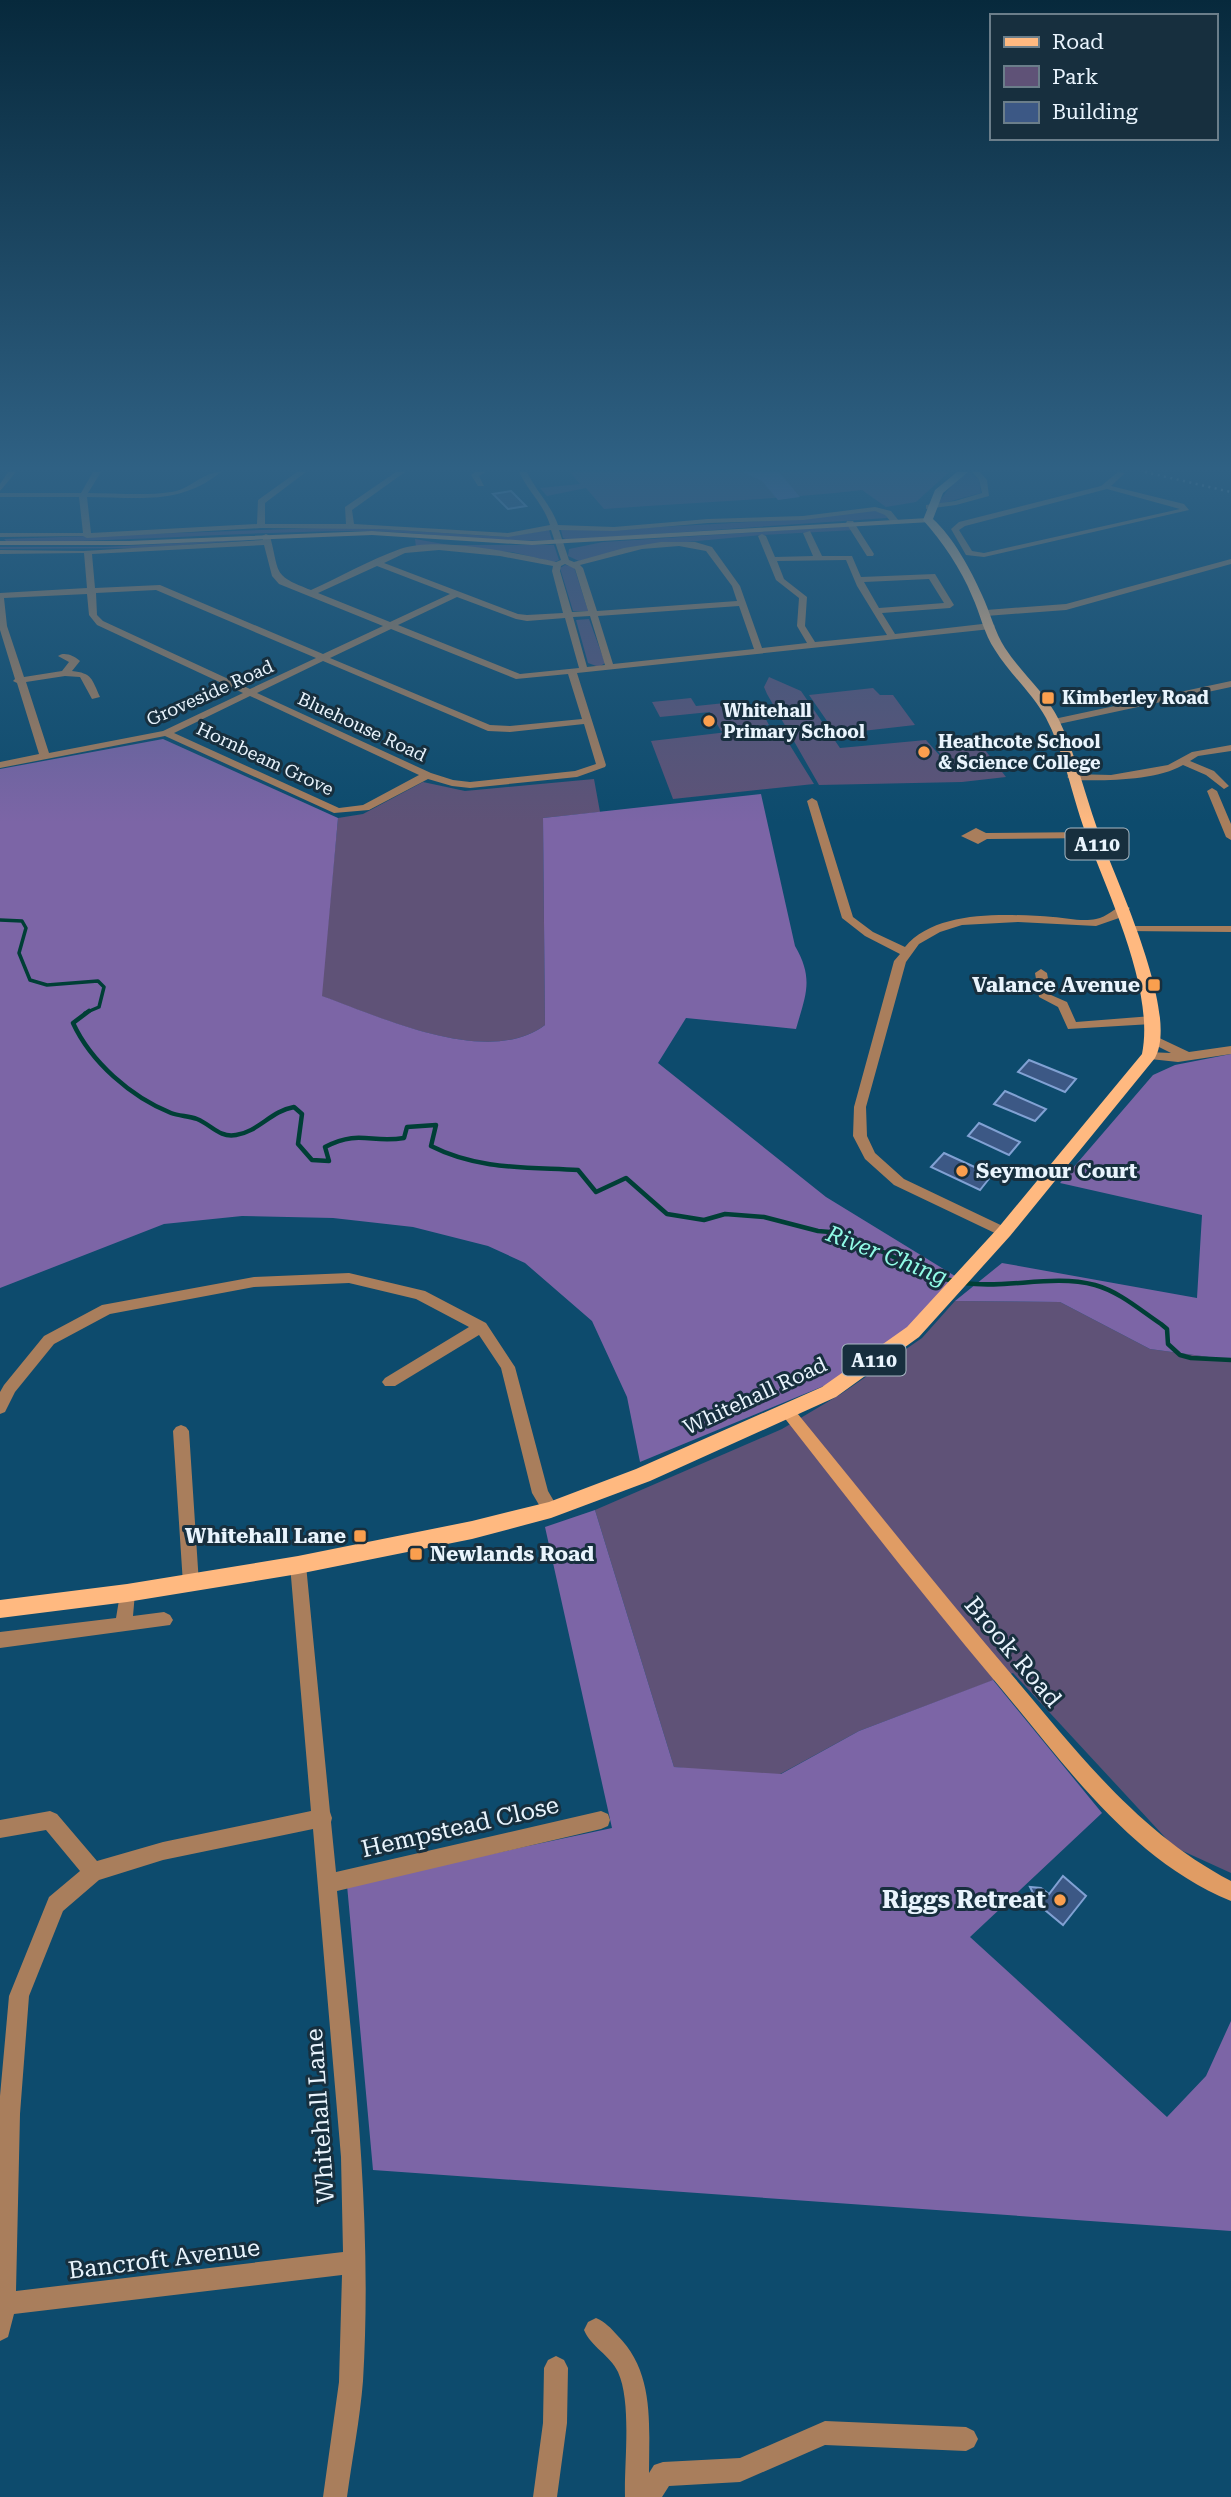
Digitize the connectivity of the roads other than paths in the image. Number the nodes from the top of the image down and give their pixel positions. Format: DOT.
graph roads {
  1 [pos="123,589"];
  2 [pos="161,589"];
  3 [pos="300,589"];
  4 [pos="322,589"];
  5 [pos="446,589"];
  6 [pos="565,589"];
  7 [pos="585,589"];
  8 [pos="736,589"];
  9 [pos="792,589"];
  10 [pos="864,589"];
  11 [pos="940,589"];
  12 [pos="974,589"];
  13 [pos="1132,589"];
  14 [pos="90,590"];
  15 [pos="312,593"];
  16 [pos="458,593"];
  17 [pos="0,596"];
  18 [pos="743,603"];
  19 [pos="876,611"];
  20 [pos="594,614"];
  21 [pos="570,616"];
  22 [pos="988,620"];
  23 [pos="393,625"];
  24 [pos="893,637"];
  25 [pos="812,645"];
  26 [pos="759,651"];
  27 [pos="63,656"];
  28 [pos="323,658"];
  29 [pos="610,668"];
  30 [pos="584,671"];
  31 [pos="65,673"];
  32 [pos="572,673"];
  33 [pos="18,681"];
  34 [pos="1231,684"];
  35 [pos="249,693"];
  36 [pos="95,697"];
  37 [pos="588,721"];
  38 [pos="1054,722"];
  39 [pos="166,733"];
  40 [pos="1231,748"];
  41 [pos="46,757"];
  42 [pos="1184,762"];
  43 [pos="0,765"];
  44 [pos="427,775"];
  45 [pos="1072,777"];
  46 [pos="1224,786"];
  47 [pos="1212,791"];
  48 [pos="812,802"];
  49 [pos="1093,835"];
  50 [pos="984,836"];
  51 [pos="1231,837"];
  52 [pos="1124,908"];
  53 [pos="1096,923"];
  54 [pos="1231,929"];
  55 [pos="1131,932"];
  56 [pos="905,952"];
  57 [pos="1041,974"];
  58 [pos="1152,1020"];
  59 [pos="1151,1047"];
  60 [pos="1231,1050"];
  61 [pos="1004,1232"];
  62 [pos="481,1327"];
  63 [pos="390,1382"];
  64 [pos="0,1408"];
  65 [pos="788,1412"];
  66 [pos="181,1431"];
  67 [pos="551,1510"];
  68 [pos="298,1565"];
  69 [pos="191,1584"];
  70 [pos="127,1593"];
  71 [pos="0,1609"];
  72 [pos="164,1620"];
  73 [pos="124,1625"];
  74 [pos="0,1640"];
  75 [pos="323,1818"];
  76 [pos="601,1820"];
  77 [pos="0,1829"];
  78 [pos="93,1872"];
  79 [pos="329,1883"];
  80 [pos="1231,1891"];
  81 [pos="355,2262"];
  82 [pos="5,2304"];
  83 [pos="0,2329"];
  84 [pos="596,2330"];
  85 [pos="556,2368"];
  86 [pos="966,2439"];
  87 [pos="335,2497"];
  88 [pos="545,2497"];
  89 [pos="637,2497"];
  90 [pos="647,2497"];
  1 -- 14 [label="street"];
  2 -- 28 [label="street"];
  3 -- 15 [label="street"];
  4 -- 15 [label="street"];
  5 -- 16 [label="street"];
  6 -- 21 [label="street"];
  7 -- 20 [label="street"];
  8 -- 18 [label="street"];
  9 -- 25 [label="street"];
  10 -- 19 [label="street"];
  11 -- 19 [label="street"];
  12 -- 22 [label="main road, A110"];
  13 -- 22 [label="street"];
  14 -- 17 [label="street"];
  14 -- 35 [label="street, Bluehouse Road"];
  15 -- 23 [label="street"];
  16 -- 21 [label="street"];
  16 -- 23 [label="street, Groveside Road"];
  17 -- 33 [label="street"];
  18 -- 20 [label="street"];
  18 -- 26 [label="street"];
  19 -- 24 [label="street"];
  20 -- 21 [label="street"];
  20 -- 29 [label="street"];
  21 -- 30 [label="street"];
  22 -- 24 [label="street"];
  22 -- 38 [label="main road, A110"];
  23 -- 28 [label="street, Groveside Road"];
  23 -- 32 [label="street"];
  24 -- 25 [label="street"];
  25 -- 26 [label="street"];
  26 -- 29 [label="street"];
  27 -- 31 [label="street"];
  28 -- 35 [label="street, Groveside Road"];
  28 -- 37 [label="street"];
  29 -- 30 [label="street"];
  30 -- 32 [label="street"];
  31 -- 33 [label="street"];
  31 -- 36 [label="street"];
  32 -- 37 [label="street, Bluehouse Road"];
  33 -- 41 [label="street"];
  34 -- 38 [label="street"];
  35 -- 39 [label="street, Groveside Road"];
  35 -- 44 [label="street, Bluehouse Road"];
  37 -- 44 [label="street, Bluehouse Road"];
  38 -- 45 [label="main road, A110"];
  39 -- 41 [label="street, Groveside Road"];
  39 -- 44 [label="street, Hornbeam Grove"];
  40 -- 42 [label="street"];
  41 -- 43 [label="street, Groveside Road"];
  42 -- 45 [label="street"];
  42 -- 46 [label="street"];
  45 -- 49 [label="main road, A110"];
  47 -- 51 [label="street"];
  48 -- 56 [label="street"];
  49 -- 50 [label="street"];
  49 -- 52 [label="main road, A110"];
  52 -- 53 [label="street"];
  52 -- 55 [label="main road, A110"];
  53 -- 55 [label="street"];
  53 -- 56 [label="street"];
  54 -- 55 [label="street"];
  55 -- 58 [label="main road, A110"];
  56 -- 61 [label="street"];
  57 -- 58 [label="street"];
  58 -- 59 [label="main road, A110"];
  59 -- 60 [label="street"];
  59 -- 61 [label="main road, Whitehall Road / A110"];
  61 -- 65 [label="main road, Whitehall Road / A110"];
  62 -- 63 [label="street"];
  62 -- 64 [label="street"];
  62 -- 67 [label="street"];
  65 -- 67 [label="main road, Whitehall Road / A110"];
  65 -- 80 [label="main road, Brook Road"];
  66 -- 69 [label="street"];
  67 -- 68 [label="main road, Whitehall Road / A110"];
  68 -- 69 [label="main road, Whitehall Road / A110"];
  68 -- 75 [label="street, Whitehall Lane"];
  69 -- 70 [label="main road, Whitehall Road / A110"];
  70 -- 71 [label="main road, Whitehall Road / A110"];
  70 -- 73 [label="street"];
  72 -- 73 [label="street"];
  73 -- 74 [label="street"];
  75 -- 78 [label="street"];
  75 -- 79 [label="street, Whitehall Lane"];
  76 -- 79 [label="street, Hempstead Close"];
  77 -- 78 [label="street"];
  78 -- 82 [label="street"];
  79 -- 81 [label="street, Whitehall Lane"];
  81 -- 82 [label="street, Bancroft Avenue"];
  81 -- 87 [label="street, Whitehall Lane"];
  82 -- 83 [label="street"];
  84 -- 89 [label="street"];
  85 -- 88 [label="street"];
  86 -- 90 [label="street"];
}
